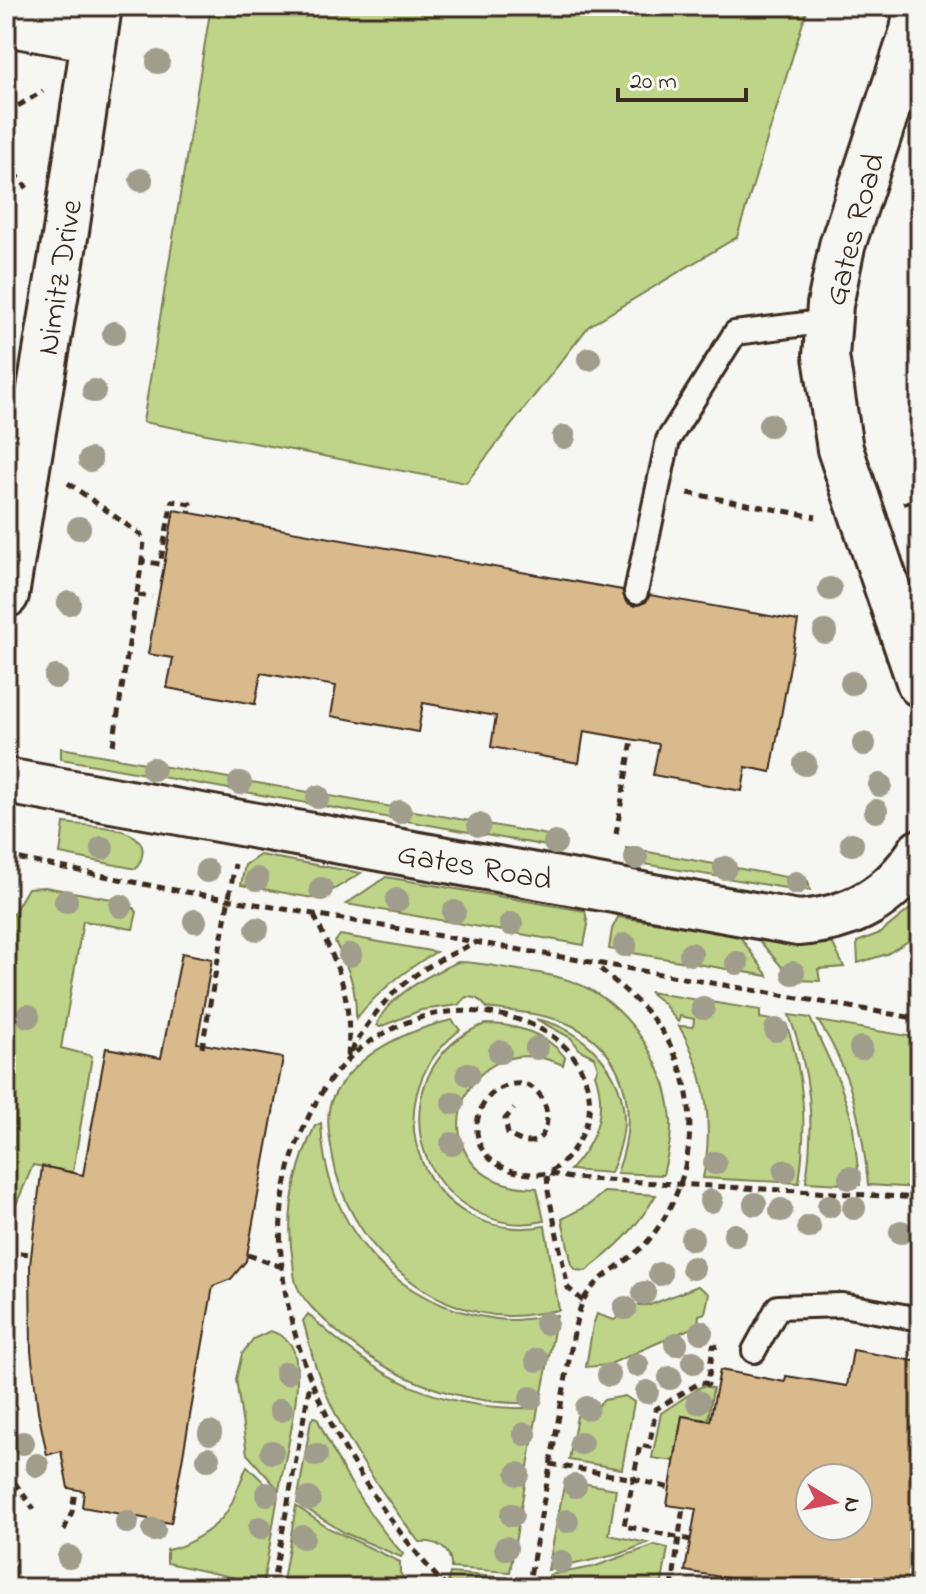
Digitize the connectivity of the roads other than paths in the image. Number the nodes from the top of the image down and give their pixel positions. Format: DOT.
graph roads {
  1 [pos="917,6"];
  2 [pos="97,22"];
  3 [pos="6,23"];
  4 [pos="829,321"];
  5 [pos="636,592"];
  6 [pos="6,595"];
  7 [pos="916,661"];
  8 [pos="6,781"];
  9 [pos="920,852"];
  10 [pos="920,1319"];
  11 [pos="754,1351"];
  1 -- 4 [label="street, Gates Road"];
  2 -- 3 [label="street"];
  2 -- 6 [label="street, Nimitz Drive"];
  4 -- 5 [label="lane"];
  4 -- 7 [label="street, Gates Road"];
  8 -- 9 [label="street, Gates Road"];
  10 -- 11 [label="lane"];
}
